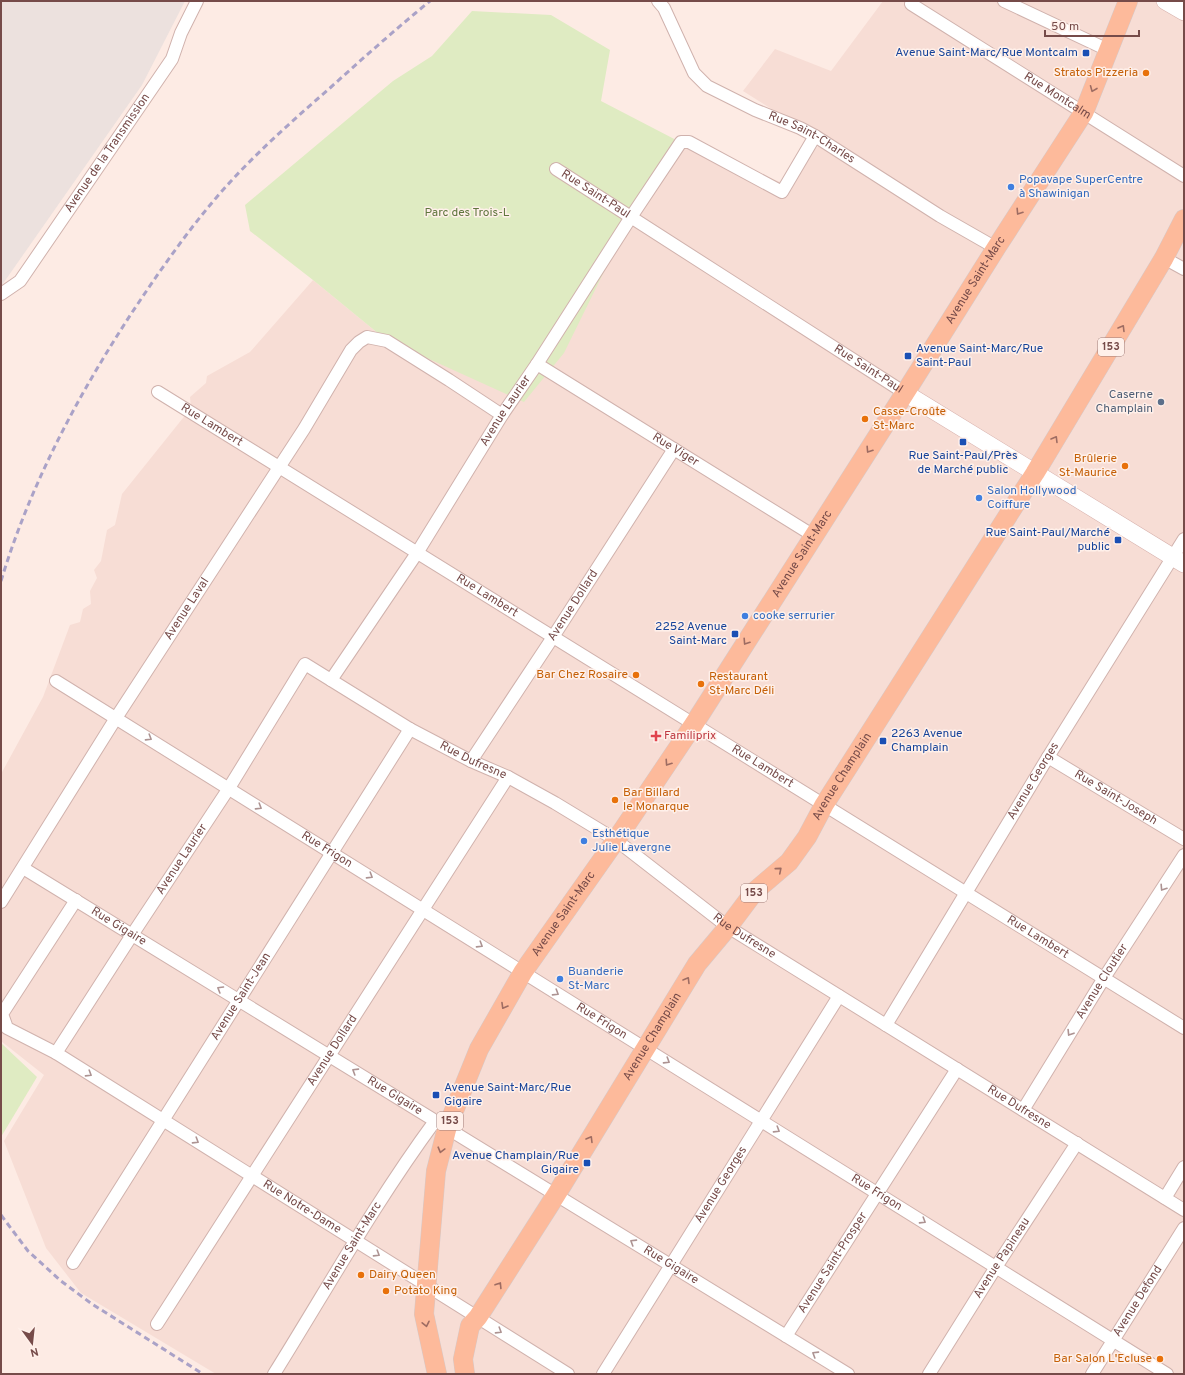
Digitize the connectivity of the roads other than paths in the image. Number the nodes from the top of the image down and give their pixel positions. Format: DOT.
graph roads {
  1 [pos="197,1"];
  2 [pos="1004,1"];
  3 [pos="1128,1"];
  4 [pos="1165,1"];
  5 [pos="662,3"];
  6 [pos="910,4"];
  7 [pos="1184,12"];
  8 [pos="1108,50"];
  9 [pos="1084,112"];
  10 [pos="815,136"];
  11 [pos="556,169"];
  12 [pos="1184,176"];
  13 [pos="631,217"];
  14 [pos="1184,219"];
  15 [pos="996,248"];
  16 [pos="1164,258"];
  17 [pos="1184,269"];
  18 [pos="1,294"];
  19 [pos="538,364"];
  20 [pos="158,392"];
  21 [pos="905,393"];
  22 [pos="502,416"];
  23 [pos="674,449"];
  24 [pos="279,467"];
  25 [pos="1035,473"];
  26 [pos="814,536"];
  27 [pos="1184,539"];
  28 [pos="417,553"];
  29 [pos="1178,561"];
  30 [pos="554,637"];
  31 [pos="305,664"];
  32 [pos="330,680"];
  33 [pos="56,681"];
  34 [pos="116,718"];
  35 [pos="694,724"];
  36 [pos="410,729"];
  37 [pos="1048,757"];
  38 [pos="471,761"];
  39 [pos="508,777"];
  40 [pos="229,788"];
  41 [pos="824,805"];
  42 [pos="1184,839"];
  43 [pos="616,840"];
  44 [pos="332,852"];
  45 [pos="1184,855"];
  46 [pos="23,868"];
  47 [pos="966,893"];
  48 [pos="76,900"];
  49 [pos="1,902"];
  50 [pos="424,910"];
  51 [pos="728,927"];
  52 [pos="132,935"];
  53 [pos="523,972"];
  54 [pos="1104,978"];
  55 [pos="839,996"];
  56 [pos="238,1000"];
  57 [pos="886,1025"];
  58 [pos="1184,1028"];
  59 [pos="645,1048"];
  60 [pos="56,1053"];
  61 [pos="330,1056"];
  62 [pos="957,1069"];
  63 [pos="1023,1110"];
  64 [pos="163,1120"];
  65 [pos="761,1120"];
  66 [pos="441,1124"];
  67 [pos="1077,1143"];
  68 [pos="1184,1166"];
  69 [pos="252,1176"];
  70 [pos="877,1193"];
  71 [pos="556,1195"];
  72 [pos="1165,1198"];
  73 [pos="1184,1210"];
  74 [pos="1184,1228"];
  75 [pos="355,1241"];
  76 [pos="73,1263"];
  77 [pos="671,1265"];
  78 [pos="996,1267"];
  79 [pos="427,1286"];
  80 [pos="478,1318"];
  81 [pos="157,1324"];
  82 [pos="786,1336"];
  83 [pos="1113,1340"];
  84 [pos="274,1374"];
  85 [pos="437,1374"];
  86 [pos="465,1374"];
  87 [pos="568,1374"];
  88 [pos="603,1374"];
  89 [pos="848,1374"];
  90 [pos="929,1374"];
  91 [pos="1092,1374"];
  92 [pos="1167,1374"];
  1 -- 18 [label="street, Avenue de la Transmission"];
  2 -- 8 [label="street"];
  3 -- 8 [label="main road, Avenue Saint-Marc / 153"];
  4 -- 7 [label="street"];
  5 -- 10 [label="street, Rue Saint-Charles"];
  6 -- 9 [label="street, Rue Montcalm"];
  8 -- 9 [label="main road, Avenue Saint-Marc / 153, one-way"];
  9 -- 12 [label="street, Rue Montcalm"];
  9 -- 15 [label="main road, Avenue Saint-Marc / 153, one-way"];
  10 -- 13 [label="street, Avenue Laurier"];
  10 -- 15 [label="street, Rue Saint-Charles"];
  11 -- 13 [label="street, Rue Saint-Paul"];
  13 -- 19 [label="street, Avenue Laurier"];
  13 -- 21 [label="street, Rue Saint-Paul"];
  14 -- 16 [label="main road, Avenue Champlain / 153"];
  15 -- 21 [label="main road, Avenue Saint-Marc / 153"];
  16 -- 17 [label="street"];
  25 -- 16 [label="main road, Avenue Champlain / 153, one-way"];
  19 -- 22 [label="street, Avenue Laurier"];
  19 -- 23 [label="street, Rue Viger"];
  20 -- 24 [label="street, Rue Lambert"];
  21 -- 25 [label="street, Rue Saint-Paul"];
  21 -- 26 [label="main road, Avenue Saint-Marc / 153, one-way"];
  22 -- 24 [label="street, Avenue Laval"];
  22 -- 28 [label="street, Avenue Laurier"];
  23 -- 26 [label="street, Rue Viger"];
  23 -- 30 [label="street, Avenue Dollard"];
  24 -- 28 [label="street, Rue Lambert"];
  24 -- 34 [label="street, Avenue Laval"];
  25 -- 29 [label="street, Rue Saint-Paul"];
  25 -- 41 [label="main road, Avenue Champlain / 153"];
  26 -- 35 [label="main road, Avenue Saint-Marc / 153, one-way"];
  27 -- 29 [label="street, Avenue Georges"];
  28 -- 30 [label="street, Rue Lambert"];
  28 -- 32 [label="street, Avenue Laurier"];
  29 -- 37 [label="street, Avenue Georges"];
  30 -- 35 [label="street, Rue Lambert"];
  30 -- 38 [label="street, Avenue Dollard"];
  31 -- 32 [label="street, Rue Dufresne"];
  31 -- 40 [label="street, Avenue Laurier"];
  32 -- 36 [label="street, Rue Dufresne"];
  33 -- 34 [label="street, Rue Frigon"];
  34 -- 40 [label="street, Rue Frigon, one-way"];
  34 -- 46 [label="street, Avenue Laval"];
  35 -- 41 [label="street, Rue Lambert"];
  35 -- 43 [label="main road, Avenue Saint-Marc / 153, one-way"];
  36 -- 38 [label="street, Rue Dufresne"];
  36 -- 44 [label="street, Avenue Saint-Jean"];
  37 -- 42 [label="street, Rue Saint-Joseph"];
  37 -- 47 [label="street, Avenue Georges"];
  38 -- 39 [label="street, Rue Dufresne"];
  39 -- 43 [label="street, Rue Dufresne"];
  39 -- 50 [label="street, Avenue Dollard"];
  40 -- 44 [label="street, Rue Frigon, one-way"];
  40 -- 52 [label="street, Avenue Laurier"];
  41 -- 47 [label="street, Rue Lambert"];
  51 -- 41 [label="main road, Avenue Champlain / 153, one-way"];
  43 -- 51 [label="street, Rue Dufresne"];
  43 -- 53 [label="main road, Avenue Saint-Marc / 153"];
  44 -- 50 [label="street, Rue Frigon, one-way"];
  44 -- 56 [label="street, Avenue Saint-Jean"];
  45 -- 54 [label="street, Avenue Cloutier, one-way"];
  46 -- 48 [label="street, Rue Gigaire"];
  46 -- 49 [label="street, Avenue Laval"];
  47 -- 54 [label="street, Rue Lambert"];
  47 -- 57 [label="street, Avenue Georges"];
  48 -- 52 [label="street, Rue Gigaire"];
  48 -- 60 [label="street, Rue Notre-Dame"];
  50 -- 53 [label="street, Rue Frigon, one-way"];
  50 -- 61 [label="street, Avenue Dollard"];
  51 -- 55 [label="street, Rue Dufresne"];
  59 -- 51 [label="main road, Avenue Champlain / 153, one-way"];
  56 -- 52 [label="street, Rue Gigaire, one-way"];
  52 -- 60 [label="street, Avenue Laurier"];
  53 -- 59 [label="street, Rue Frigon, one-way"];
  53 -- 66 [label="main road, Avenue Saint-Marc / 153, one-way"];
  54 -- 58 [label="street, Rue Lambert"];
  54 -- 63 [label="street, Avenue Cloutier, one-way"];
  55 -- 57 [label="street, Rue Dufresne"];
  55 -- 65 [label="street, Avenue Georges"];
  56 -- 61 [label="street, Rue Gigaire"];
  56 -- 64 [label="street, Avenue Saint-Jean"];
  57 -- 62 [label="street, Rue Dufresne"];
  59 -- 65 [label="street, Rue Frigon, one-way"];
  71 -- 59 [label="main road, Avenue Champlain / 153, one-way"];
  60 -- 64 [label="street, Rue Notre-Dame, one-way"];
  66 -- 61 [label="street, Rue Gigaire, one-way"];
  61 -- 69 [label="street, Avenue Dollard"];
  62 -- 63 [label="street, Rue Dufresne"];
  62 -- 70 [label="street, Avenue Saint-Prosper"];
  63 -- 67 [label="street, Rue Dufresne"];
  64 -- 69 [label="street, Rue Notre-Dame, one-way"];
  64 -- 76 [label="street, Avenue Saint-Jean"];
  65 -- 70 [label="street, Rue Frigon, one-way"];
  65 -- 77 [label="street, Avenue Georges"];
  66 -- 71 [label="street, Rue Gigaire"];
  66 -- 75 [label="street, Avenue Saint-Marc"];
  66 -- 79 [label="main road, Avenue Saint-Marc / 153, one-way"];
  67 -- 72 [label="street, Rue Dufresne"];
  67 -- 78 [label="street, Avenue Papineau"];
  68 -- 72 [label="street"];
  69 -- 75 [label="street, Rue Notre-Dame"];
  69 -- 81 [label="street, Avenue Dollard"];
  70 -- 78 [label="street, Rue Frigon, one-way"];
  70 -- 82 [label="street, Avenue Saint-Prosper"];
  77 -- 71 [label="street, Rue Gigaire, one-way"];
  80 -- 71 [label="main road, Avenue Champlain / 153, one-way"];
  72 -- 73 [label="street, Rue Dufresne"];
  74 -- 83 [label="street, Avenue Defond"];
  75 -- 79 [label="street, Rue Notre-Dame, one-way"];
  75 -- 84 [label="street, Avenue Saint-Marc"];
  77 -- 82 [label="street, Rue Gigaire"];
  77 -- 88 [label="street, Avenue Georges"];
  78 -- 83 [label="street, Rue Frigon"];
  78 -- 90 [label="street, Avenue Papineau"];
  79 -- 80 [label="street, Rue Notre-Dame"];
  79 -- 85 [label="main road, 153, one-way"];
  80 -- 86 [label="main road, 153"];
  80 -- 87 [label="street, Rue Notre-Dame, one-way"];
  89 -- 82 [label="street, Rue Gigaire, one-way"];
  83 -- 91 [label="street, Avenue Defond"];
  83 -- 92 [label="street, Rue Frigon"];
}
